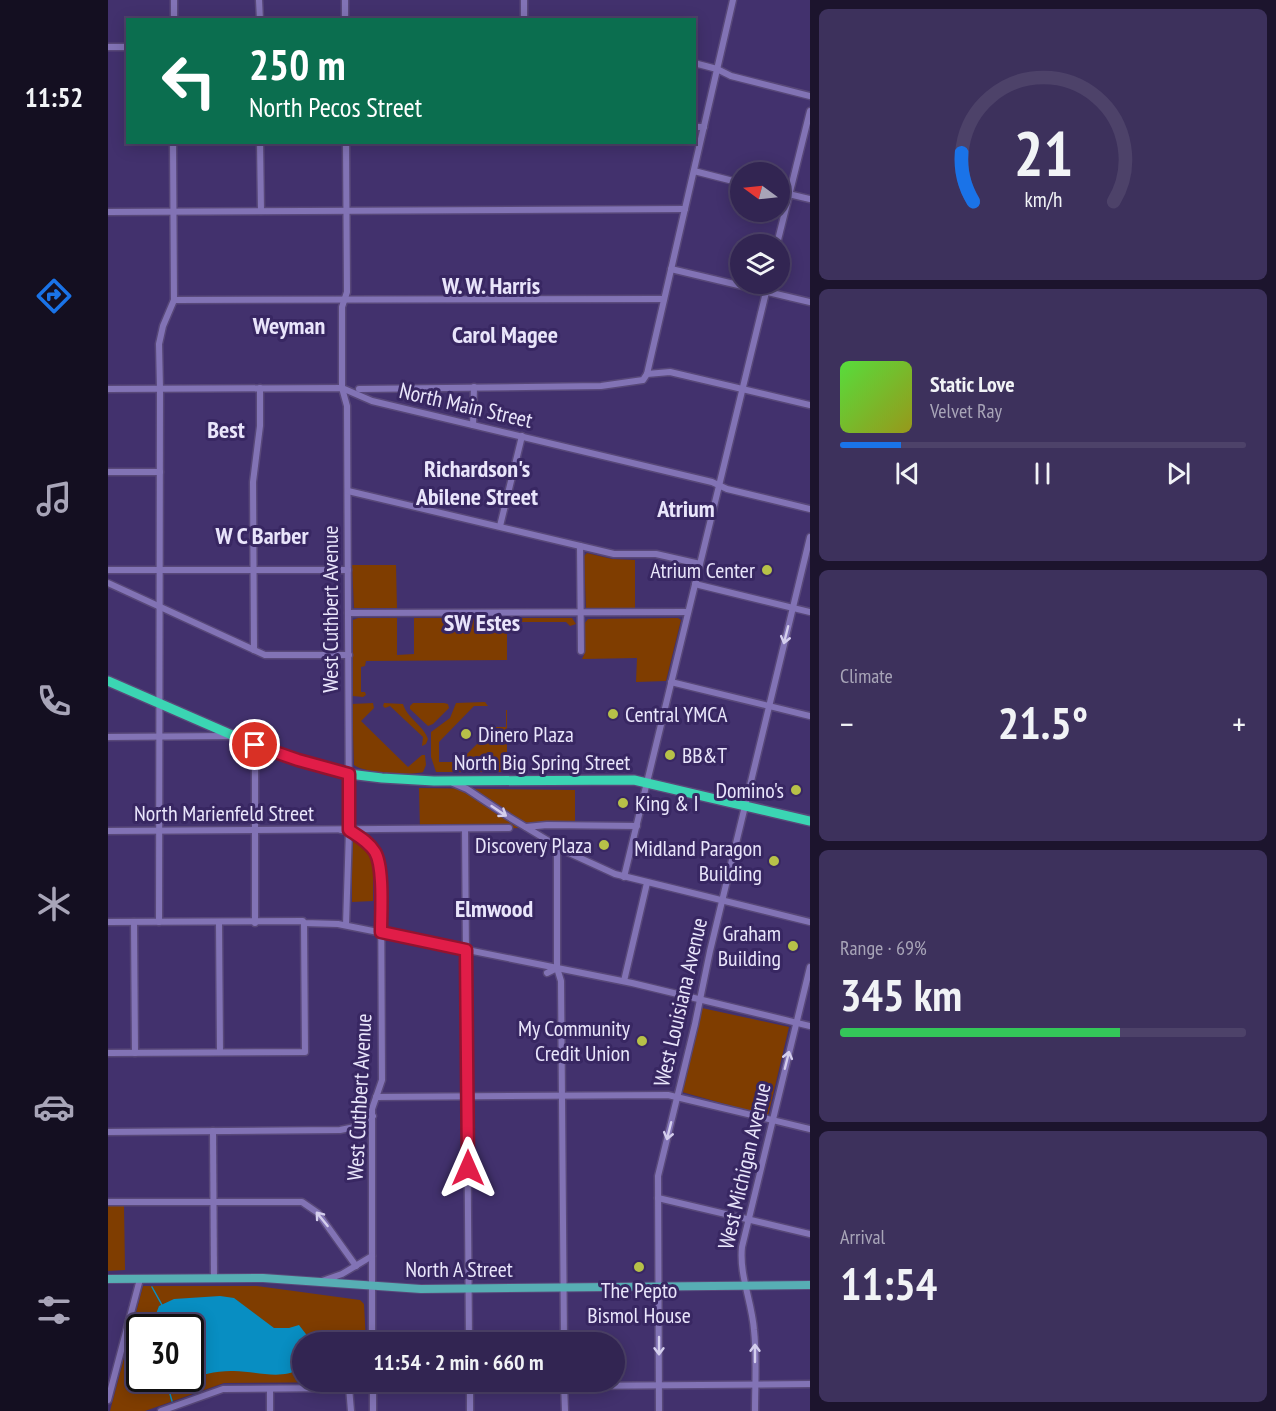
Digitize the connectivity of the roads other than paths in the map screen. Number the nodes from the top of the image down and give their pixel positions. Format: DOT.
graph roads {
  1 [pos="174,0"];
  2 [pos="260,0"];
  3 [pos="345,0"];
  4 [pos="524,0"];
  5 [pos="733,0"];
  6 [pos="174,18"];
  7 [pos="260,18"];
  8 [pos="345,18"];
  9 [pos="524,18"];
  10 [pos="108,47"];
  11 [pos="126,47"];
  12 [pos="696,64"];
  13 [pos="717,69"];
  14 [pos="810,96"];
  15 [pos="810,111"];
  16 [pos="696,128"];
  17 [pos="704,128"];
  18 [pos="173,144"];
  19 [pos="260,144"];
  20 [pos="346,144"];
  21 [pos="694,171"];
  22 [pos="730,180"];
  23 [pos="790,190"];
  24 [pos="790,194"];
  25 [pos="810,199"];
  26 [pos="685,208"];
  27 [pos="261,211"];
  28 [pos="346,211"];
  29 [pos="108,212"];
  30 [pos="173,212"];
  31 [pos="671,269"];
  32 [pos="730,283"];
  33 [pos="765,294"];
  34 [pos="774,294"];
  35 [pos="664,299"];
  36 [pos="174,300"];
  37 [pos="344,300"];
  38 [pos="810,302"];
  39 [pos="647,374"];
  40 [pos="474,387"];
  41 [pos="260,388"];
  42 [pos="342,388"];
  43 [pos="108,389"];
  44 [pos="160,389"];
  45 [pos="359,389"];
  46 [pos="742,389"];
  47 [pos="810,405"];
  48 [pos="473,425"];
  49 [pos="522,436"];
  50 [pos="108,472"];
  51 [pos="160,472"];
  52 [pos="719,485"];
  53 [pos="348,491"];
  54 [pos="810,508"];
  55 [pos="500,526"];
  56 [pos="810,537"];
  57 [pos="580,546"];
  58 [pos="700,564"];
  59 [pos="108,570"];
  60 [pos="160,570"];
  61 [pos="254,570"];
  62 [pos="348,570"];
  63 [pos="108,584"];
  64 [pos="695,584"];
  65 [pos="159,607"];
  66 [pos="793,608"];
  67 [pos="580,612"];
  68 [pos="688,612"];
  69 [pos="810,612"];
  70 [pos="348,613"];
  71 [pos="254,650"];
  72 [pos="581,651"];
  73 [pos="349,655"];
  74 [pos="108,681"];
  75 [pos="671,682"];
  76 [pos="159,704"];
  77 [pos="769,706"];
  78 [pos="810,716"];
  79 [pos="234,736"];
  80 [pos="108,737"];
  81 [pos="159,737"];
  82 [pos="255,745"];
  83 [pos="349,774"];
  84 [pos="449,781"];
  85 [pos="647,783"];
  86 [pos="745,806"];
  87 [pos="810,821"];
  88 [pos="637,826"];
  89 [pos="509,828"];
  90 [pos="526,828"];
  91 [pos="349,830"];
  92 [pos="465,830"];
  93 [pos="108,831"];
  94 [pos="160,831"];
  95 [pos="255,831"];
  96 [pos="557,846"];
  97 [pos="624,877"];
  98 [pos="647,883"];
  99 [pos="722,901"];
  100 [pos="108,922"];
  101 [pos="134,922"];
  102 [pos="159,922"];
  103 [pos="255,922"];
  104 [pos="810,922"];
  105 [pos="219,923"];
  106 [pos="304,923"];
  107 [pos="346,925"];
  108 [pos="381,932"];
  109 [pos="466,950"];
  110 [pos="810,967"];
  111 [pos="557,968"];
  112 [pos="547,973"];
  113 [pos="624,981"];
  114 [pos="699,1000"];
  115 [pos="796,1023"];
  116 [pos="810,1026"];
  117 [pos="220,1052"];
  118 [pos="108,1053"];
  119 [pos="135,1053"];
  120 [pos="467,1096"];
  121 [pos="562,1096"];
  122 [pos="376,1097"];
  123 [pos="677,1098"];
  124 [pos="373,1116"];
  125 [pos="772,1121"];
  126 [pos="810,1129"];
  127 [pos="213,1131"];
  128 [pos="108,1132"];
  129 [pos="658,1198"];
  130 [pos="213,1201"];
  131 [pos="108,1202"];
  132 [pos="749,1220"];
  133 [pos="810,1234"];
  134 [pos="372,1256"];
  135 [pos="356,1266"];
  136 [pos="214,1278"];
  137 [pos="108,1279"];
  138 [pos="140,1279"];
  139 [pos="320,1282"];
  140 [pos="747,1285"];
  141 [pos="810,1285"];
  142 [pos="658,1286"];
  143 [pos="372,1287"];
  144 [pos="564,1287"];
  145 [pos="469,1288"];
  146 [pos="372,1332"];
  147 [pos="469,1332"];
  148 [pos="564,1332"];
  149 [pos="755,1384"];
  150 [pos="810,1384"];
  151 [pos="625,1385"];
  152 [pos="659,1385"];
  153 [pos="270,1389"];
  154 [pos="292,1389"];
  155 [pos="349,1392"];
  156 [pos="373,1392"];
  157 [pos="470,1392"];
  158 [pos="564,1392"];
  159 [pos="108,1400"];
  160 [pos="184,1403"];
  161 [pos="161,1411"];
  162 [pos="185,1411"];
  163 [pos="270,1411"];
  164 [pos="351,1411"];
  165 [pos="373,1411"];
  166 [pos="470,1411"];
  167 [pos="565,1411"];
  168 [pos="659,1411"];
  169 [pos="755,1411"];
  1 -- 6 [label="street"];
  2 -- 7 [label="street"];
  3 -- 8 [label="street"];
  4 -- 9 [label="street"];
  5 -- 13 [label="street"];
  10 -- 11 [label="street"];
  12 -- 13 [label="street"];
  13 -- 14 [label="street"];
  13 -- 17 [label="street"];
  15 -- 23 [label="street"];
  16 -- 17 [label="street"];
  17 -- 21 [label="street"];
  18 -- 30 [label="street"];
  19 -- 27 [label="street"];
  20 -- 28 [label="street, West Cuthbert Avenue"];
  21 -- 22 [label="street"];
  21 -- 26 [label="street"];
  24 -- 25 [label="street"];
  26 -- 28 [label="street"];
  26 -- 31 [label="street"];
  27 -- 28 [label="street"];
  27 -- 30 [label="street"];
  28 -- 37 [label="street, West Cuthbert Avenue"];
  29 -- 30 [label="street"];
  30 -- 36 [label="street"];
  31 -- 32 [label="street"];
  31 -- 35 [label="street"];
  33 -- 46 [label="street"];
  34 -- 38 [label="street"];
  35 -- 37 [label="street"];
  35 -- 39 [label="street"];
  36 -- 37 [label="street"];
  36 -- 44 [label="street"];
  37 -- 42 [label="street, West Cuthbert Avenue"];
  39 -- 40 [label="street"];
  39 -- 46 [label="street"];
  40 -- 45 [label="street"];
  40 -- 48 [label="street"];
  41 -- 42 [label="street, North Main Street"];
  41 -- 44 [label="street, North Main Street"];
  41 -- 61 [label="street"];
  42 -- 48 [label="street, North Main Street"];
  42 -- 53 [label="street, West Cuthbert Avenue"];
  43 -- 44 [label="street, North Main Street"];
  44 -- 51 [label="street"];
  46 -- 47 [label="street"];
  46 -- 52 [label="street"];
  48 -- 49 [label="street, North Main Street"];
  49 -- 52 [label="street, North Main Street"];
  49 -- 55 [label="street"];
  50 -- 51 [label="street"];
  51 -- 60 [label="street"];
  52 -- 54 [label="street, North Main Street"];
  52 -- 58 [label="street"];
  53 -- 55 [label="street"];
  53 -- 62 [label="street, West Cuthbert Avenue"];
  55 -- 57 [label="street"];
  56 -- 66 [label="street, West Louisiana Avenue"];
  57 -- 58 [label="street"];
  57 -- 67 [label="street"];
  58 -- 64 [label="street"];
  59 -- 60 [label="street"];
  60 -- 61 [label="street"];
  60 -- 65 [label="street"];
  61 -- 62 [label="street"];
  61 -- 71 [label="street"];
  62 -- 70 [label="street, West Cuthbert Avenue"];
  63 -- 65 [label="street"];
  64 -- 66 [label="street"];
  64 -- 68 [label="street"];
  65 -- 71 [label="street"];
  65 -- 76 [label="street"];
  66 -- 69 [label="street"];
  66 -- 77 [label="street, West Louisiana Avenue, one-way"];
  67 -- 68 [label="street"];
  67 -- 70 [label="street"];
  67 -- 72 [label="street"];
  68 -- 75 [label="street"];
  70 -- 73 [label="street, West Cuthbert Avenue"];
  71 -- 73 [label="street"];
  73 -- 83 [label="street, West Cuthbert Avenue"];
  74 -- 76 [label="highway, North Big Spring Street"];
  75 -- 77 [label="street"];
  75 -- 85 [label="street"];
  76 -- 79 [label="highway, North Big Spring Street"];
  76 -- 81 [label="street"];
  77 -- 78 [label="street"];
  77 -- 86 [label="street, West Louisiana Avenue"];
  79 -- 81 [label="street"];
  79 -- 82 [label="highway, North Big Spring Street"];
  80 -- 81 [label="street"];
  81 -- 94 [label="street"];
  82 -- 83 [label="highway, North Big Spring Street"];
  82 -- 95 [label="street"];
  83 -- 84 [label="highway, North Big Spring Street"];
  83 -- 91 [label="street, West Cuthbert Avenue"];
  84 -- 85 [label="highway, North Big Spring Street"];
  84 -- 90 [label="street, one-way"];
  85 -- 86 [label="highway, North Big Spring Street"];
  85 -- 88 [label="street"];
  86 -- 87 [label="highway, North Big Spring Street"];
  86 -- 99 [label="street, West Louisiana Avenue"];
  88 -- 90 [label="street"];
  88 -- 97 [label="street"];
  89 -- 92 [label="street, North Marienfeld Street"];
  90 -- 96 [label="street"];
  91 -- 92 [label="street, North Marienfeld Street"];
  91 -- 95 [label="street, North Marienfeld Street"];
  91 -- 107 [label="street, West Cuthbert Avenue"];
  91 -- 108 [label="street, West Cuthbert Avenue"];
  92 -- 109 [label="street"];
  93 -- 94 [label="street, North Marienfeld Street"];
  94 -- 95 [label="street, North Marienfeld Street"];
  94 -- 102 [label="street"];
  95 -- 103 [label="street"];
  96 -- 97 [label="street"];
  96 -- 111 [label="street"];
  97 -- 98 [label="street"];
  98 -- 99 [label="street"];
  98 -- 113 [label="street"];
  99 -- 104 [label="street"];
  99 -- 114 [label="street, West Louisiana Avenue"];
  100 -- 101 [label="street"];
  101 -- 102 [label="street"];
  101 -- 119 [label="street"];
  102 -- 105 [label="street"];
  103 -- 105 [label="street"];
  103 -- 106 [label="street"];
  105 -- 117 [label="street"];
  106 -- 107 [label="street"];
  106 -- 117 [label="street"];
  107 -- 108 [label="street"];
  108 -- 109 [label="street"];
  108 -- 122 [label="street, West Cuthbert Avenue"];
  109 -- 111 [label="street"];
  109 -- 120 [label="street"];
  110 -- 115 [label="street, West Michigan Avenue"];
  111 -- 112 [label="street"];
  111 -- 113 [label="street"];
  111 -- 121 [label="street"];
  113 -- 114 [label="street"];
  114 -- 115 [label="street"];
  114 -- 123 [label="street, West Louisiana Avenue"];
  115 -- 116 [label="street"];
  125 -- 115 [label="street, West Michigan Avenue, one-way"];
  117 -- 119 [label="street"];
  118 -- 119 [label="street"];
  120 -- 121 [label="street"];
  120 -- 122 [label="street"];
  120 -- 145 [label="street"];
  121 -- 123 [label="street"];
  121 -- 144 [label="street"];
  122 -- 124 [label="street, West Cuthbert Avenue"];
  123 -- 125 [label="street"];
  123 -- 129 [label="street, West Louisiana Avenue, one-way"];
  124 -- 127 [label="street"];
  124 -- 134 [label="street, West Cuthbert Avenue"];
  125 -- 126 [label="street"];
  125 -- 132 [label="street, West Michigan Avenue"];
  127 -- 128 [label="street"];
  127 -- 130 [label="street"];
  129 -- 132 [label="street"];
  129 -- 142 [label="street, West Louisiana Avenue"];
  130 -- 131 [label="street"];
  135 -- 130 [label="street, one-way"];
  130 -- 136 [label="street"];
  132 -- 133 [label="street"];
  132 -- 140 [label="street, West Michigan Avenue"];
  134 -- 135 [label="street"];
  134 -- 143 [label="street, West Cuthbert Avenue"];
  135 -- 139 [label="street"];
  136 -- 138 [label="main road, North A Street"];
  136 -- 139 [label="main road, North A Street"];
  137 -- 138 [label="main road, North A Street"];
  138 -- 159 [label="street"];
  139 -- 143 [label="main road, North A Street"];
  140 -- 141 [label="main road, North A Street"];
  140 -- 142 [label="main road, North A Street"];
  149 -- 140 [label="street, West Michigan Avenue, one-way"];
  142 -- 144 [label="main road, North A Street"];
  142 -- 152 [label="street, West Louisiana Avenue, one-way"];
  143 -- 145 [label="main road, North A Street"];
  143 -- 146 [label="street, West Cuthbert Avenue"];
  144 -- 145 [label="main road, North A Street"];
  144 -- 148 [label="street"];
  145 -- 147 [label="street"];
  149 -- 150 [label="street"];
  149 -- 152 [label="street"];
  149 -- 169 [label="street, West Michigan Avenue"];
  151 -- 152 [label="street"];
  152 -- 168 [label="street, West Louisiana Avenue"];
  153 -- 154 [label="street"];
  153 -- 160 [label="street"];
  153 -- 163 [label="street"];
  155 -- 164 [label="street"];
  156 -- 165 [label="street"];
  157 -- 166 [label="street"];
  158 -- 167 [label="street"];
  160 -- 161 [label="street"];
  160 -- 162 [label="street"];
}
